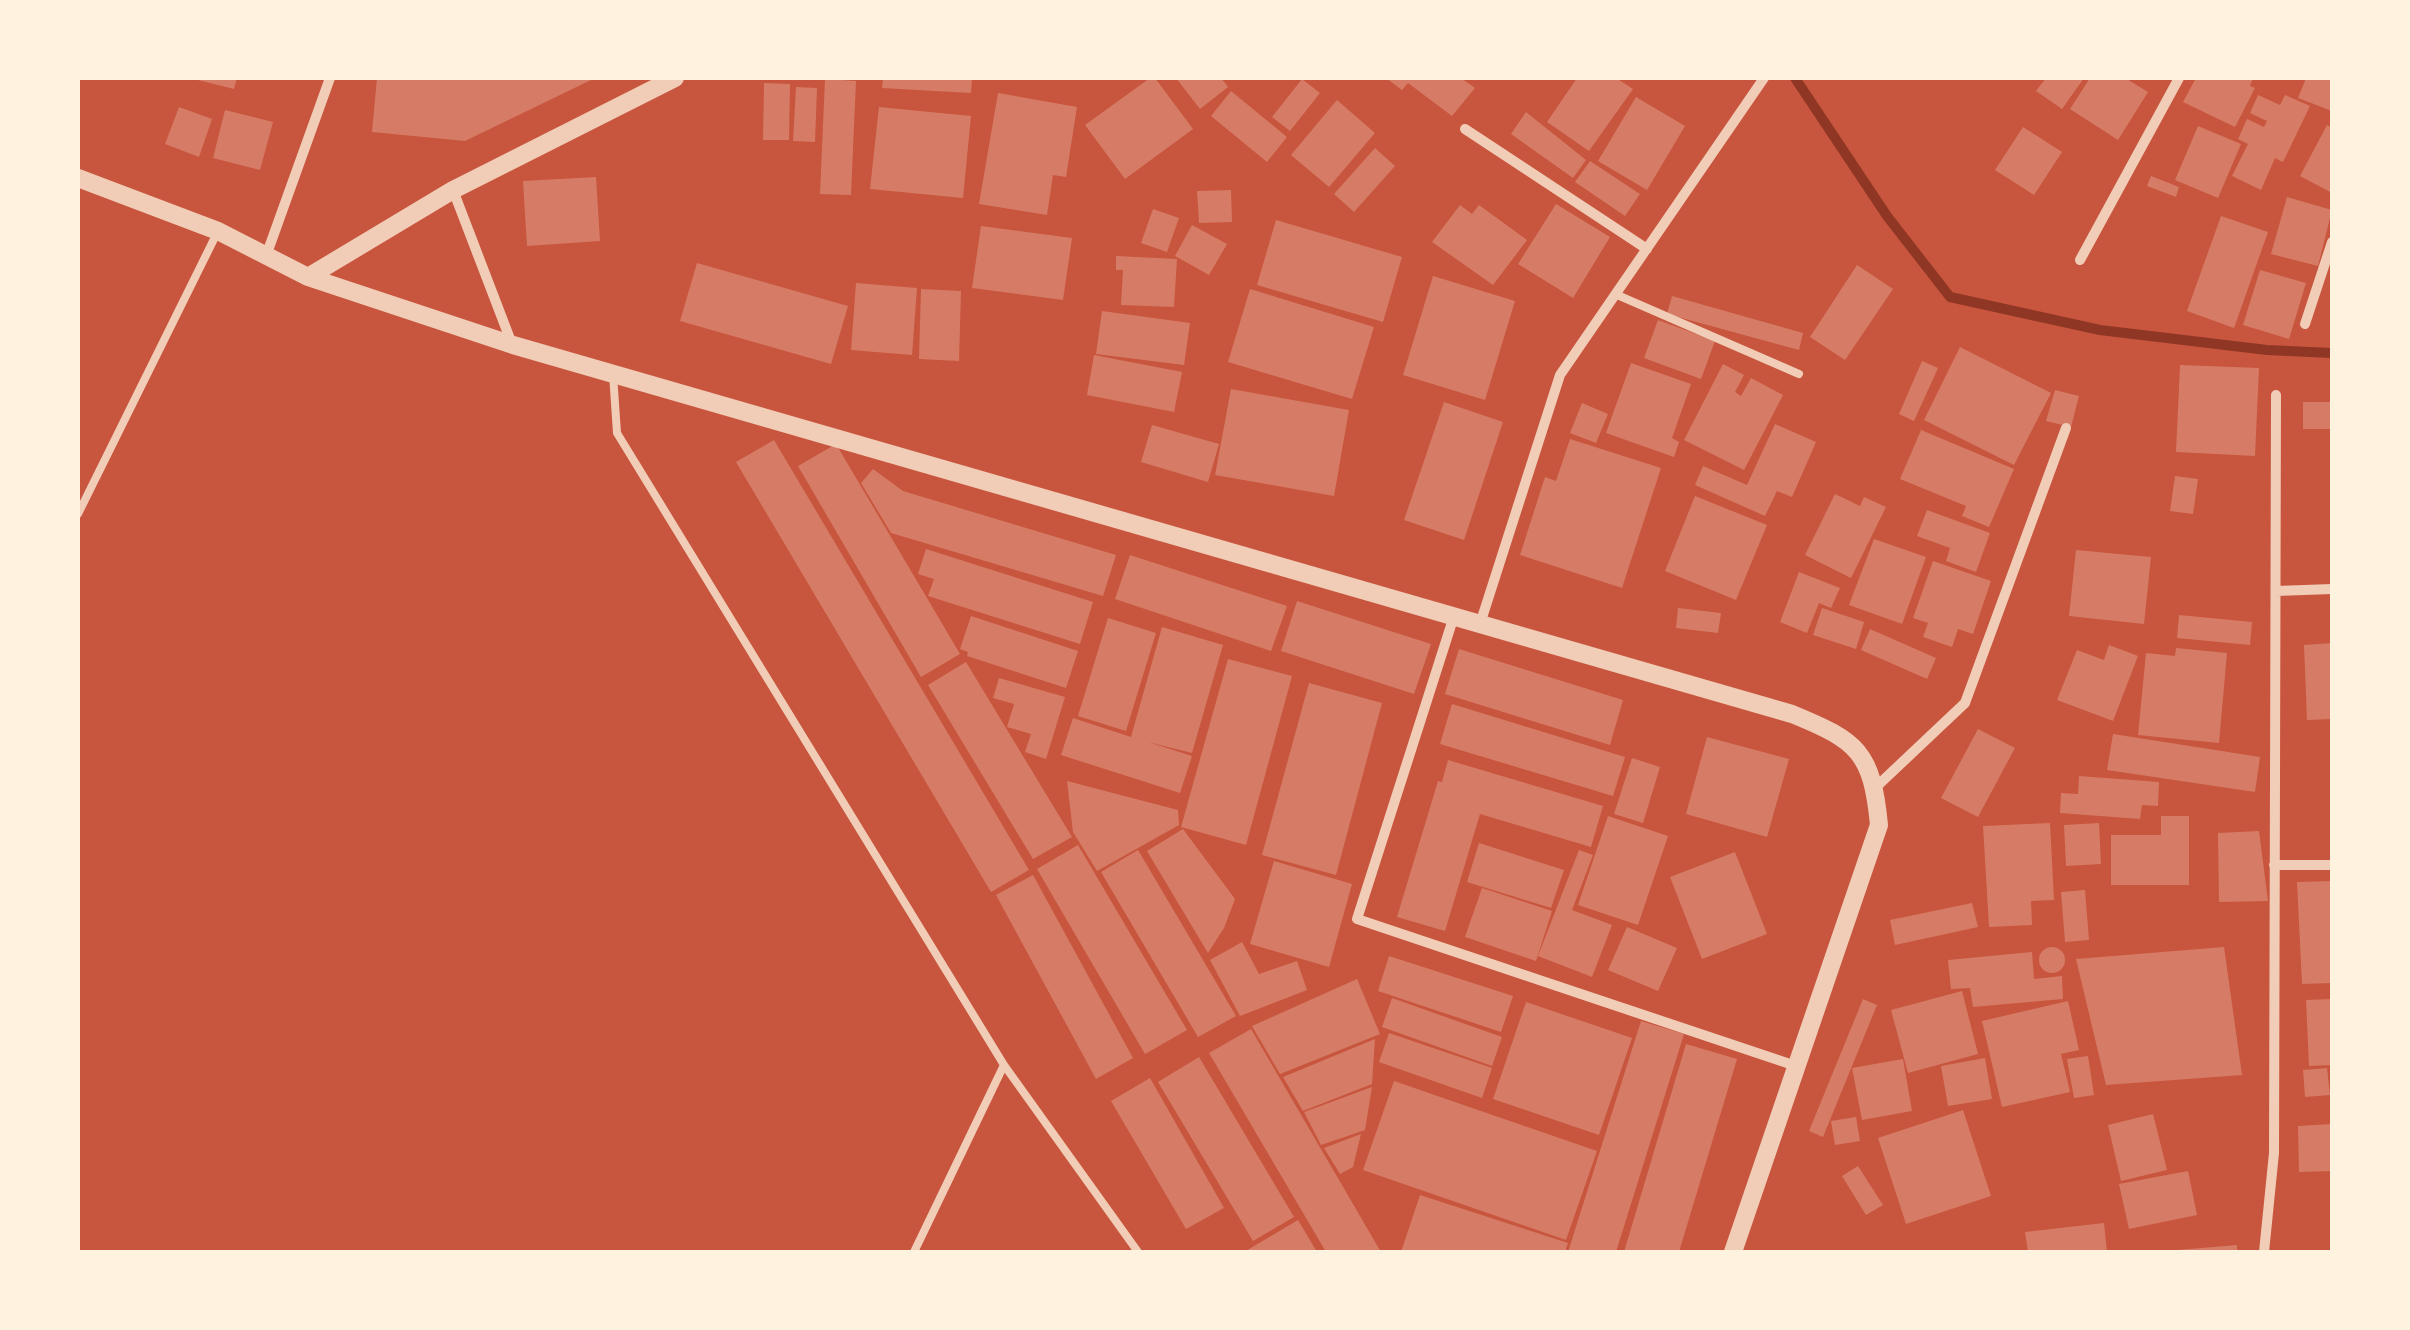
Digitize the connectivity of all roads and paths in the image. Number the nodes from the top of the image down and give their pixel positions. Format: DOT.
graph roads {
  1 [pos="330,78"];
  2 [pos="675,78"];
  3 [pos="1764,78"];
  4 [pos="2179,78"];
  5 [pos="1465,129"];
  6 [pos="78,178"];
  7 [pos="453,190"];
  8 [pos="218,231"];
  9 [pos="2332,242"];
  10 [pos="1647,249"];
  11 [pos="266,256"];
  12 [pos="2080,260"];
  13 [pos="308,277"];
  14 [pos="1616,294"];
  15 [pos="2305,324"];
  16 [pos="513,345"];
  17 [pos="613,374"];
  18 [pos="1799,374"];
  19 [pos="2276,395"];
  20 [pos="2066,428"];
  21 [pos="78,514"];
  22 [pos="2332,590"];
  23 [pos="2276,591"];
  24 [pos="1454,616"];
  25 [pos="1480,624"];
  26 [pos="1875,788"];
  27 [pos="2274,864"];
  28 [pos="2332,865"];
  29 [pos="1004,1065"];
  30 [pos="1796,1066"];
  31 [pos="914,1252"];
  32 [pos="1138,1252"];
  33 [pos="1733,1252"];
  34 [pos="2264,1252"];
  1 -- 11 [label="street"];
  2 -- 7 [label="street"];
  3 -- 10 [label="street"];
  4 -- 12 [label="street"];
  5 -- 10 [label="street"];
  6 -- 8 [label="street"];
  7 -- 13 [label="street"];
  7 -- 16 [label="street"];
  8 -- 11 [label="street"];
  8 -- 21 [label="lane"];
  9 -- 15 [label="street"];
  10 -- 14 [label="street"];
  11 -- 13 [label="street"];
  13 -- 16 [label="street"];
  14 -- 18 [label="lane"];
  14 -- 25 [label="street"];
  16 -- 17 [label="street"];
  17 -- 24 [label="street"];
  17 -- 29 [label="lane"];
  19 -- 23 [label="street"];
  20 -- 26 [label="street"];
  22 -- 23 [label="street"];
  23 -- 27 [label="street"];
  24 -- 25 [label="street"];
  24 -- 30 [label="street"];
  25 -- 26 [label="street"];
  26 -- 30 [label="street"];
  27 -- 28 [label="street"];
  27 -- 34 [label="street"];
  29 -- 31 [label="lane"];
  29 -- 32 [label="lane"];
  30 -- 33 [label="street"];
}
